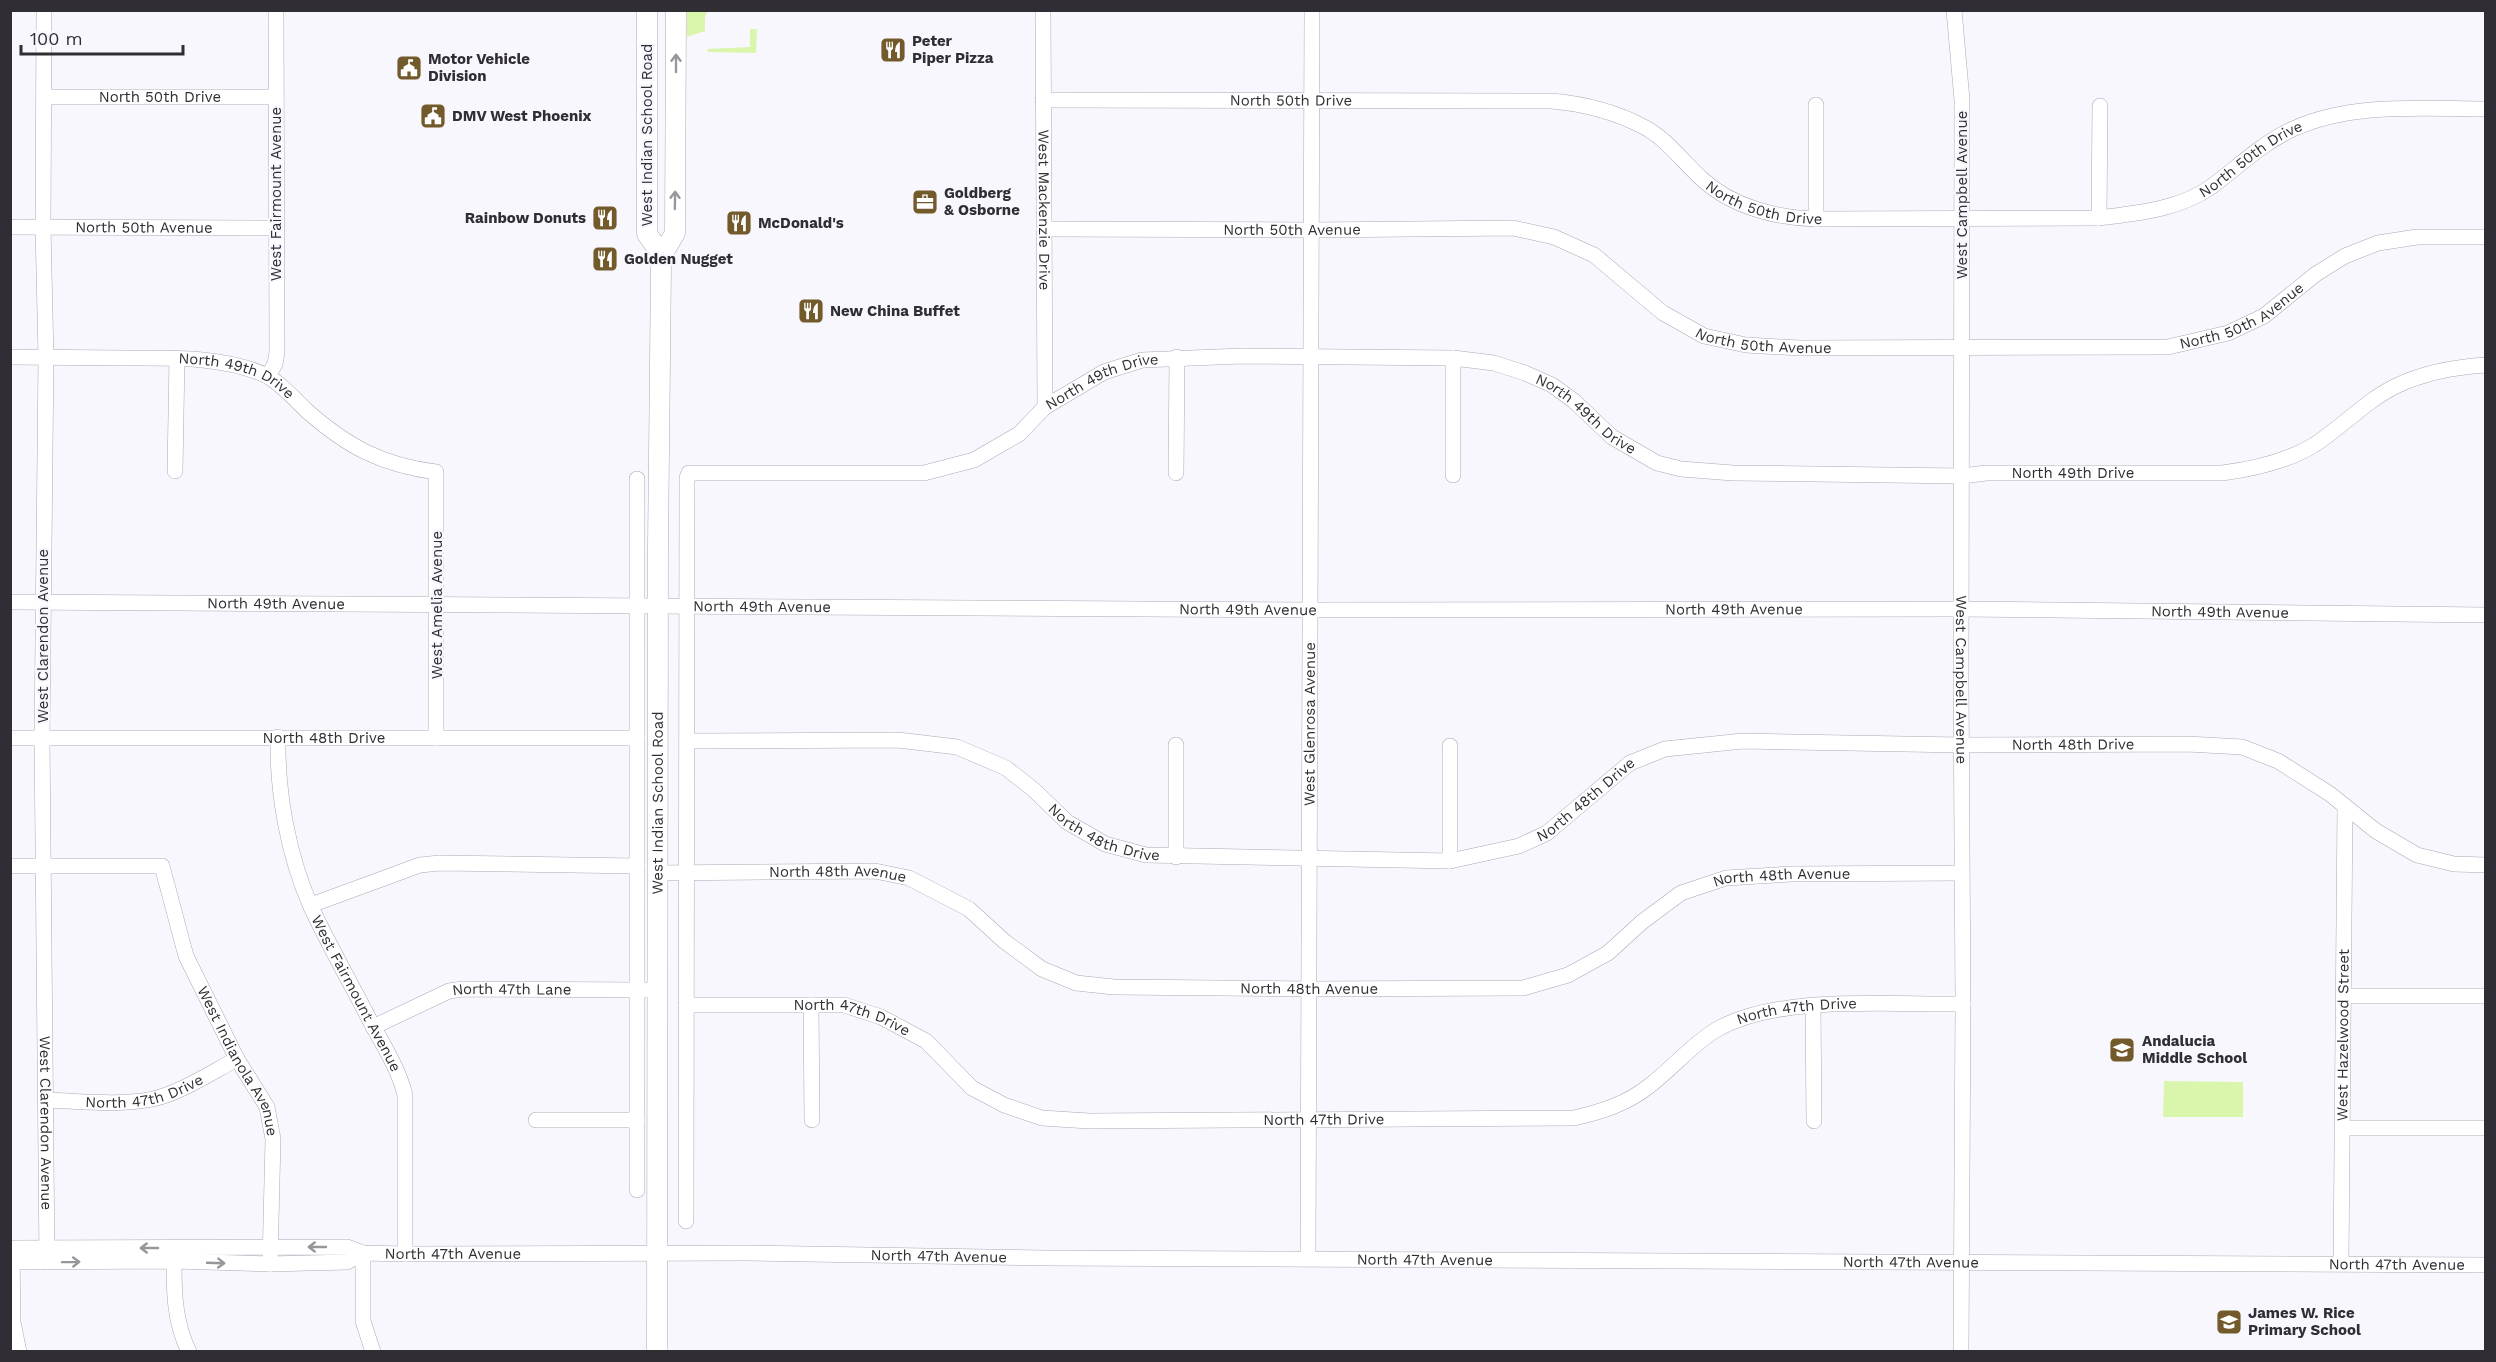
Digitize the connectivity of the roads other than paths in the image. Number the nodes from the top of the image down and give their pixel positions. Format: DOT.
graph roads {
  1 [pos="44,10"];
  2 [pos="276,10"];
  3 [pos="647,10"];
  4 [pos="675,10"];
  5 [pos="1042,10"];
  6 [pos="1312,10"];
  7 [pos="1954,10"];
  8 [pos="44,97"];
  9 [pos="276,97"];
  10 [pos="1043,100"];
  11 [pos="1312,102"];
  12 [pos="1816,105"];
  13 [pos="2100,106"];
  14 [pos="2486,109"];
  15 [pos="1962,218"];
  16 [pos="2098,218"];
  17 [pos="1816,219"];
  18 [pos="10,227"];
  19 [pos="43,227"];
  20 [pos="277,228"];
  21 [pos="1044,229"];
  22 [pos="1312,230"];
  23 [pos="2486,237"];
  24 [pos="662,255"];
  25 [pos="1962,346"];
  26 [pos="10,357"];
  27 [pos="46,357"];
  28 [pos="1177,357"];
  29 [pos="177,358"];
  30 [pos="1311,358"];
  31 [pos="1453,358"];
  32 [pos="2486,365"];
  33 [pos="268,376"];
  34 [pos="1045,407"];
  35 [pos="175,471"];
  36 [pos="436,472"];
  37 [pos="689,473"];
  38 [pos="1176,473"];
  39 [pos="1453,476"];
  40 [pos="1962,476"];
  41 [pos="637,479"];
  42 [pos="10,602"];
  43 [pos="42,602"];
  44 [pos="436,604"];
  45 [pos="637,606"];
  46 [pos="658,606"];
  47 [pos="687,606"];
  48 [pos="1961,609"];
  49 [pos="1310,610"];
  50 [pos="2486,615"];
  51 [pos="279,737"];
  52 [pos="10,738"];
  53 [pos="42,738"];
  54 [pos="436,738"];
  55 [pos="637,738"];
  56 [pos="687,741"];
  57 [pos="1176,745"];
  58 [pos="1961,745"];
  59 [pos="1450,746"];
  60 [pos="2345,807"];
  61 [pos="1176,857"];
  62 [pos="1310,859"];
  63 [pos="1450,861"];
  64 [pos="2486,865"];
  65 [pos="10,866"];
  66 [pos="637,866"];
  67 [pos="45,867"];
  68 [pos="658,873"];
  69 [pos="687,873"];
  70 [pos="1961,873"];
  71 [pos="310,905"];
  72 [pos="637,990"];
  73 [pos="658,990"];
  74 [pos="1309,990"];
  75 [pos="2344,996"];
  76 [pos="2486,996"];
  77 [pos="1963,1004"];
  78 [pos="686,1005"];
  79 [pos="811,1005"];
  80 [pos="1813,1006"];
  81 [pos="373,1028"];
  82 [pos="237,1059"];
  83 [pos="46,1100"];
  84 [pos="536,1120"];
  85 [pos="637,1120"];
  86 [pos="812,1120"];
  87 [pos="1309,1120"];
  88 [pos="1814,1121"];
  89 [pos="2343,1128"];
  90 [pos="2486,1128"];
  91 [pos="637,1190"];
  92 [pos="686,1221"];
  93 [pos="270,1248"];
  94 [pos="363,1253"];
  95 [pos="657,1253"];
  96 [pos="174,1254"];
  97 [pos="405,1254"];
  98 [pos="11,1255"];
  99 [pos="47,1255"];
  100 [pos="1308,1258"];
  101 [pos="1962,1262"];
  102 [pos="2341,1263"];
  103 [pos="270,1264"];
  104 [pos="2486,1265"];
  105 [pos="19,1352"];
  106 [pos="189,1352"];
  107 [pos="373,1352"];
  108 [pos="657,1352"];
  109 [pos="1961,1352"];
  1 -- 8 [label="street, West Clarendon Avenue"];
  2 -- 9 [label="street, West Fairmount Avenue"];
  3 -- 24 [label="main road, West Indian School Road"];
  24 -- 4 [label="main road, West Indian School Road, one-way"];
  5 -- 10 [label="street, West Mackenzie Drive"];
  6 -- 11 [label="street, West Glenrosa Avenue"];
  7 -- 15 [label="street, West Campbell Avenue"];
  8 -- 9 [label="street, North 50th Drive"];
  8 -- 19 [label="street, West Clarendon Avenue"];
  9 -- 20 [label="street, West Fairmount Avenue"];
  10 -- 11 [label="street, North 50th Drive"];
  10 -- 21 [label="street, West Mackenzie Drive"];
  11 -- 17 [label="street, North 50th Drive"];
  11 -- 22 [label="street, West Glenrosa Avenue"];
  12 -- 17 [label="street"];
  13 -- 16 [label="street"];
  14 -- 16 [label="street, North 50th Drive"];
  15 -- 16 [label="street, North 50th Drive"];
  15 -- 17 [label="street, North 50th Drive"];
  15 -- 25 [label="street, West Campbell Avenue"];
  18 -- 19 [label="street, North 50th Avenue"];
  19 -- 20 [label="street, North 50th Avenue"];
  19 -- 27 [label="street, West Clarendon Avenue"];
  20 -- 33 [label="street, West Fairmount Avenue"];
  21 -- 22 [label="street, North 50th Avenue"];
  21 -- 34 [label="street, West Mackenzie Drive"];
  22 -- 25 [label="street, North 50th Avenue"];
  22 -- 30 [label="street, West Glenrosa Avenue"];
  23 -- 25 [label="street, North 50th Avenue"];
  24 -- 46 [label="main road, West Indian School Road"];
  25 -- 40 [label="street, West Campbell Avenue"];
  26 -- 27 [label="street, North 49th Drive"];
  27 -- 29 [label="street, North 49th Drive"];
  27 -- 43 [label="street, West Clarendon Avenue"];
  28 -- 30 [label="street, North 49th Drive"];
  28 -- 34 [label="street, North 49th Drive"];
  28 -- 38 [label="street"];
  29 -- 33 [label="street, North 49th Drive"];
  29 -- 35 [label="street"];
  30 -- 31 [label="street, North 49th Drive"];
  30 -- 49 [label="street, West Glenrosa Avenue"];
  31 -- 39 [label="street"];
  31 -- 40 [label="street, North 49th Drive"];
  32 -- 40 [label="street, North 49th Drive"];
  33 -- 36 [label="street, North 49th Drive"];
  34 -- 37 [label="street, North 49th Drive"];
  36 -- 44 [label="street, West Amelia Avenue"];
  37 -- 47 [label="street, West Indian School Road"];
  40 -- 48 [label="street, West Campbell Avenue"];
  41 -- 45 [label="street, West Indian School Road"];
  42 -- 43 [label="street, North 49th Avenue"];
  43 -- 44 [label="street, North 49th Avenue"];
  43 -- 53 [label="street, West Clarendon Avenue"];
  44 -- 45 [label="street, North 49th Avenue"];
  44 -- 54 [label="street, West Amelia Avenue"];
  45 -- 46 [label="street, North 49th Avenue"];
  45 -- 55 [label="street, West Indian School Road"];
  46 -- 47 [label="street, North 49th Avenue"];
  46 -- 68 [label="main road, West Indian School Road"];
  47 -- 49 [label="street, North 49th Avenue"];
  47 -- 56 [label="street, West Indian School Road"];
  48 -- 49 [label="street, North 49th Avenue"];
  48 -- 50 [label="street, North 49th Avenue"];
  48 -- 58 [label="street, West Campbell Avenue"];
  49 -- 62 [label="street, West Glenrosa Avenue"];
  51 -- 53 [label="street, North 48th Drive"];
  51 -- 54 [label="street, North 48th Drive"];
  51 -- 71 [label="street, West Fairmount Avenue"];
  52 -- 53 [label="street, North 48th Drive"];
  53 -- 67 [label="street, West Clarendon Avenue"];
  54 -- 55 [label="street, North 48th Drive"];
  55 -- 66 [label="street, West Indian School Road"];
  56 -- 61 [label="street, North 48th Drive"];
  56 -- 69 [label="street, West Indian School Road"];
  57 -- 61 [label="street"];
  58 -- 60 [label="street, North 48th Drive"];
  58 -- 63 [label="street, North 48th Drive"];
  58 -- 70 [label="street, West Campbell Avenue"];
  59 -- 63 [label="street"];
  60 -- 64 [label="street, North 48th Drive"];
  60 -- 75 [label="street, West Hazelwood Street"];
  61 -- 62 [label="street, North 48th Drive"];
  62 -- 63 [label="street, North 48th Drive"];
  62 -- 74 [label="street, West Glenrosa Avenue"];
  65 -- 67 [label="street"];
  66 -- 71 [label="street"];
  66 -- 72 [label="street, West Indian School Road"];
  67 -- 82 [label="street, West Indianola Avenue"];
  67 -- 83 [label="street, West Clarendon Avenue"];
  68 -- 69 [label="street, North 48th Avenue"];
  68 -- 73 [label="main road, West Indian School Road"];
  69 -- 74 [label="street, North 48th Avenue"];
  69 -- 78 [label="street, West Indian School Road"];
  70 -- 74 [label="street, North 48th Avenue"];
  70 -- 77 [label="street, West Campbell Avenue"];
  71 -- 81 [label="street, West Fairmount Avenue"];
  72 -- 73 [label="street, North 47th Lane"];
  72 -- 81 [label="street, North 47th Lane"];
  72 -- 85 [label="street, West Indian School Road"];
  73 -- 95 [label="main road, West Indian School Road"];
  74 -- 87 [label="street, West Glenrosa Avenue"];
  75 -- 76 [label="street"];
  75 -- 89 [label="street, West Hazelwood Street"];
  77 -- 80 [label="street, North 47th Drive"];
  77 -- 101 [label="street, West Campbell Avenue"];
  78 -- 79 [label="street, North 47th Drive"];
  78 -- 92 [label="street, West Indian School Road"];
  79 -- 86 [label="street"];
  79 -- 87 [label="street, North 47th Drive"];
  80 -- 87 [label="street, North 47th Drive"];
  80 -- 88 [label="street"];
  81 -- 97 [label="street, West Fairmount Avenue"];
  82 -- 83 [label="street, North 47th Drive"];
  82 -- 93 [label="street, West Indianola Avenue"];
  83 -- 99 [label="street, West Clarendon Avenue"];
  84 -- 85 [label="street"];
  85 -- 91 [label="street, West Indian School Road"];
  87 -- 100 [label="street, West Glenrosa Avenue"];
  89 -- 90 [label="street"];
  89 -- 102 [label="street, West Hazelwood Street"];
  94 -- 93 [label="street, North 47th Avenue, one-way"];
  93 -- 96 [label="street, North 47th Avenue"];
  93 -- 103 [label="street, West Indianola Avenue"];
  94 -- 97 [label="street, North 47th Avenue"];
  94 -- 103 [label="street, North 47th Avenue"];
  94 -- 107 [label="street"];
  95 -- 97 [label="street, North 47th Avenue"];
  95 -- 100 [label="street, North 47th Avenue"];
  95 -- 108 [label="main road, West Indian School Road"];
  96 -- 99 [label="street, North 47th Avenue"];
  96 -- 103 [label="street, North 47th Avenue, one-way"];
  96 -- 106 [label="street"];
  98 -- 99 [label="street, North 47th Avenue"];
  98 -- 105 [label="street"];
  100 -- 101 [label="street, North 47th Avenue"];
  101 -- 102 [label="street, North 47th Avenue"];
  101 -- 109 [label="street, West Campbell Avenue"];
  102 -- 104 [label="street, North 47th Avenue"];
}
